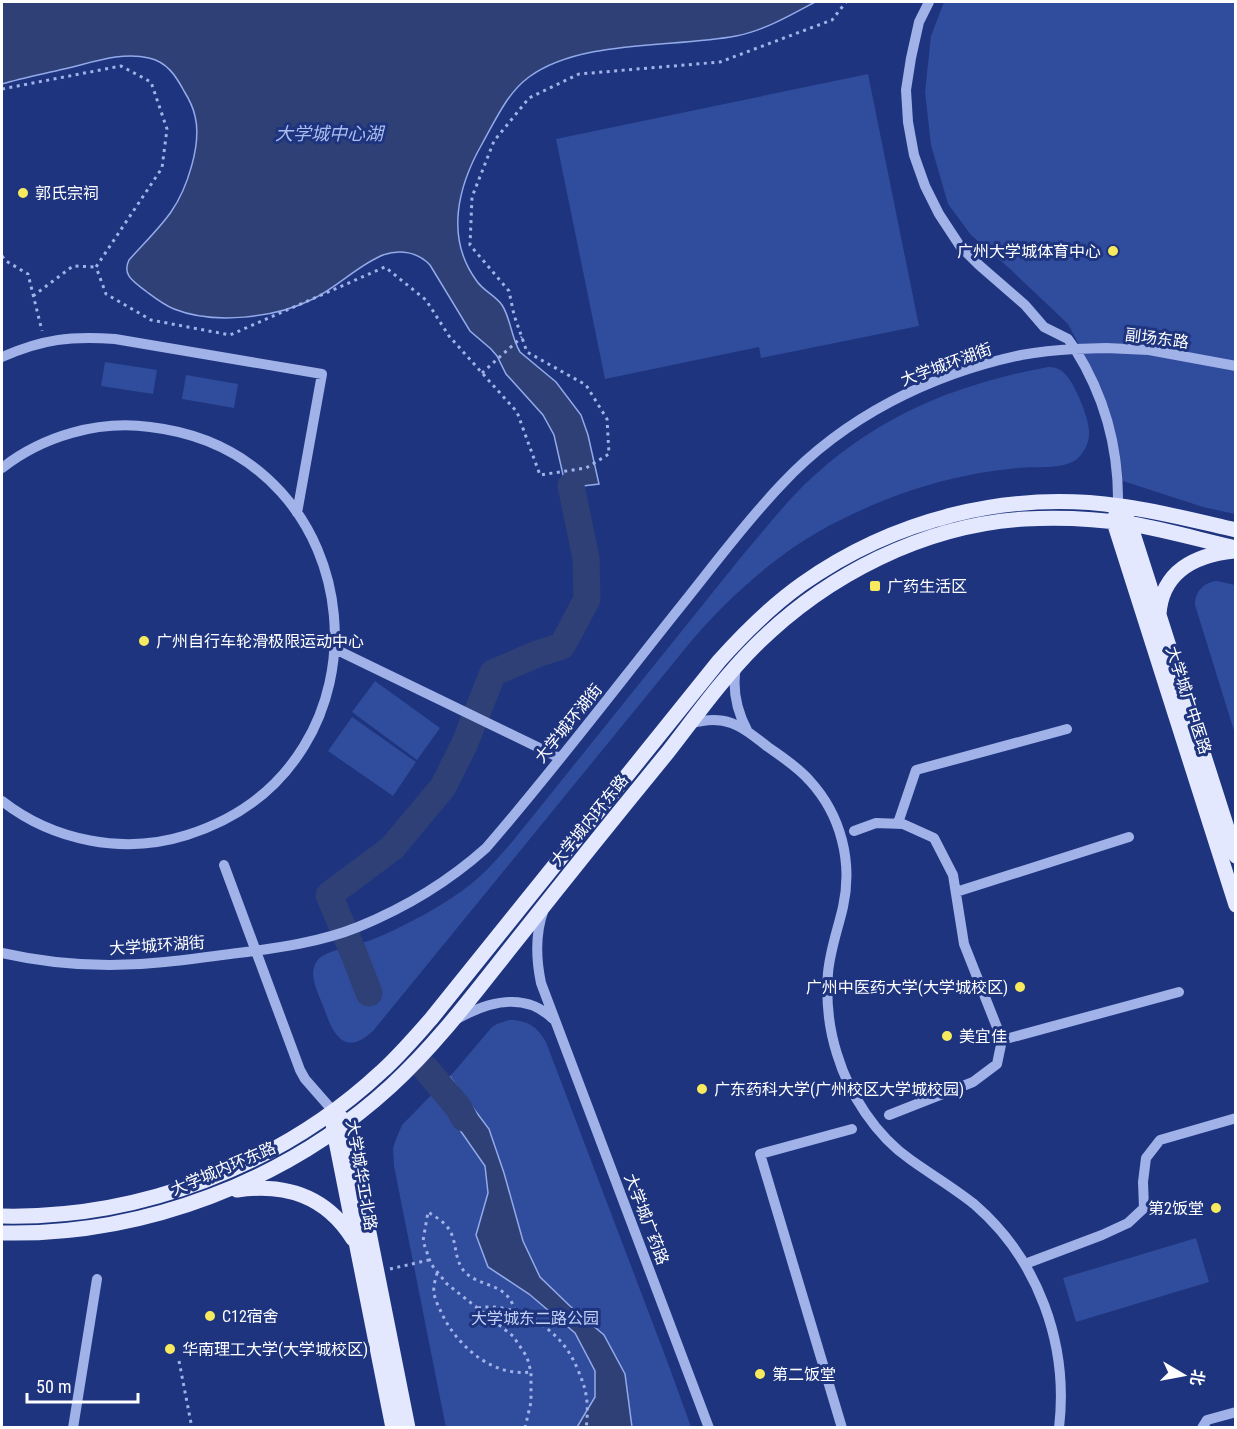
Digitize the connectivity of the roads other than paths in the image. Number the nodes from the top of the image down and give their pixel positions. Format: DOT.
graph roads {
  1 [pos="929,2"];
  2 [pos="1072,344"];
  3 [pos="2,357"];
  4 [pos="1236,366"];
  5 [pos="2,468"];
  6 [pos="1118,505"];
  7 [pos="297,513"];
  8 [pos="1114,522"];
  9 [pos="1130,524"];
  10 [pos="1236,530"];
  11 [pos="1236,549"];
  12 [pos="1159,617"];
  13 [pos="335,649"];
  14 [pos="736,668"];
  15 [pos="690,724"];
  16 [pos="1067,729"];
  17 [pos="748,730"];
  18 [pos="560,758"];
  19 [pos="2,801"];
  20 [pos="898,824"];
  21 [pos="854,831"];
  22 [pos="1129,837"];
  23 [pos="1236,856"];
  24 [pos="224,865"];
  25 [pos="956,892"];
  26 [pos="546,903"];
  27 [pos="1236,905"];
  28 [pos="255,951"];
  29 [pos="2,953"];
  30 [pos="1179,992"];
  31 [pos="556,1021"];
  32 [pos="449,1024"];
  33 [pos="1002,1040"];
  34 [pos="333,1111"];
  35 [pos="889,1115"];
  36 [pos="1236,1118"];
  37 [pos="347,1122"];
  38 [pos="852,1129"];
  39 [pos="334,1131"];
  40 [pos="222,1192"];
  41 [pos="2,1216"];
  42 [pos="2,1233"];
  43 [pos="356,1244"];
  44 [pos="1024,1264"];
  45 [pos="97,1279"];
  46 [pos="1236,1412"];
  47 [pos="73,1428"];
  48 [pos="393,1428"];
  49 [pos="408,1428"];
  50 [pos="709,1428"];
  51 [pos="842,1428"];
  52 [pos="1059,1428"];
  53 [pos="1202,1428"];
  1 -- 2 [label="street"];
  2 -- 4 [label="street, 副场东路"];
  2 -- 6 [label="street"];
  2 -- 18 [label="street, 大学城环湖街"];
  3 -- 7 [label="street"];
  5 -- 7 [label="street"];
  6 -- 8 [label="main road"];
  6 -- 9 [label="main road, 大学城广中医路"];
  6 -- 10 [label="main road, 大学城内环东路"];
  6 -- 34 [label="main road, 大学城内环东路"];
  7 -- 13 [label="street"];
  8 -- 9 [label="main road, 大学城内环东路"];
  8 -- 14 [label="main road, 大学城内环东路"];
  8 -- 27 [label="main road, 大学城广中医路"];
  9 -- 11 [label="main road, 大学城内环东路"];
  9 -- 12 [label="main road, 大学城广中医路"];
  11 -- 12 [label="main road"];
  12 -- 23 [label="main road, 大学城广中医路"];
  13 -- 18 [label="street"];
  13 -- 19 [label="street"];
  14 -- 15 [label="main road, 大学城内环东路"];
  14 -- 17 [label="street"];
  15 -- 17 [label="street"];
  15 -- 26 [label="main road, 大学城内环东路"];
  16 -- 20 [label="street"];
  17 -- 44 [label="street"];
  18 -- 28 [label="street, 大学城环湖街"];
  20 -- 21 [label="street"];
  20 -- 25 [label="street"];
  22 -- 25 [label="street"];
  24 -- 28 [label="street"];
  25 -- 33 [label="street"];
  26 -- 31 [label="street, 大学城广药路"];
  26 -- 32 [label="main road, 大学城内环东路"];
  28 -- 29 [label="street, 大学城环湖街"];
  28 -- 34 [label="street"];
  30 -- 33 [label="street"];
  31 -- 32 [label="street"];
  31 -- 50 [label="street, 大学城广药路"];
  32 -- 37 [label="main road, 大学城内环东路"];
  33 -- 35 [label="street"];
  34 -- 37 [label="main road, 大学城华工北路"];
  34 -- 39 [label="main road, 大学城华工北路"];
  34 -- 41 [label="main road, 大学城内环东路"];
  36 -- 44 [label="street"];
  37 -- 39 [label="main road, 大学城内环东路"];
  37 -- 49 [label="main road, 大学城华工北路"];
  38 -- 51 [label="street"];
  39 -- 40 [label="main road, 大学城内环东路"];
  39 -- 43 [label="main road, 大学城华工北路"];
  40 -- 42 [label="main road, 大学城内环东路"];
  40 -- 43 [label="main road"];
  43 -- 48 [label="main road, 大学城华工北路"];
  44 -- 52 [label="street"];
  45 -- 47 [label="street"];
  46 -- 53 [label="street"];
}
